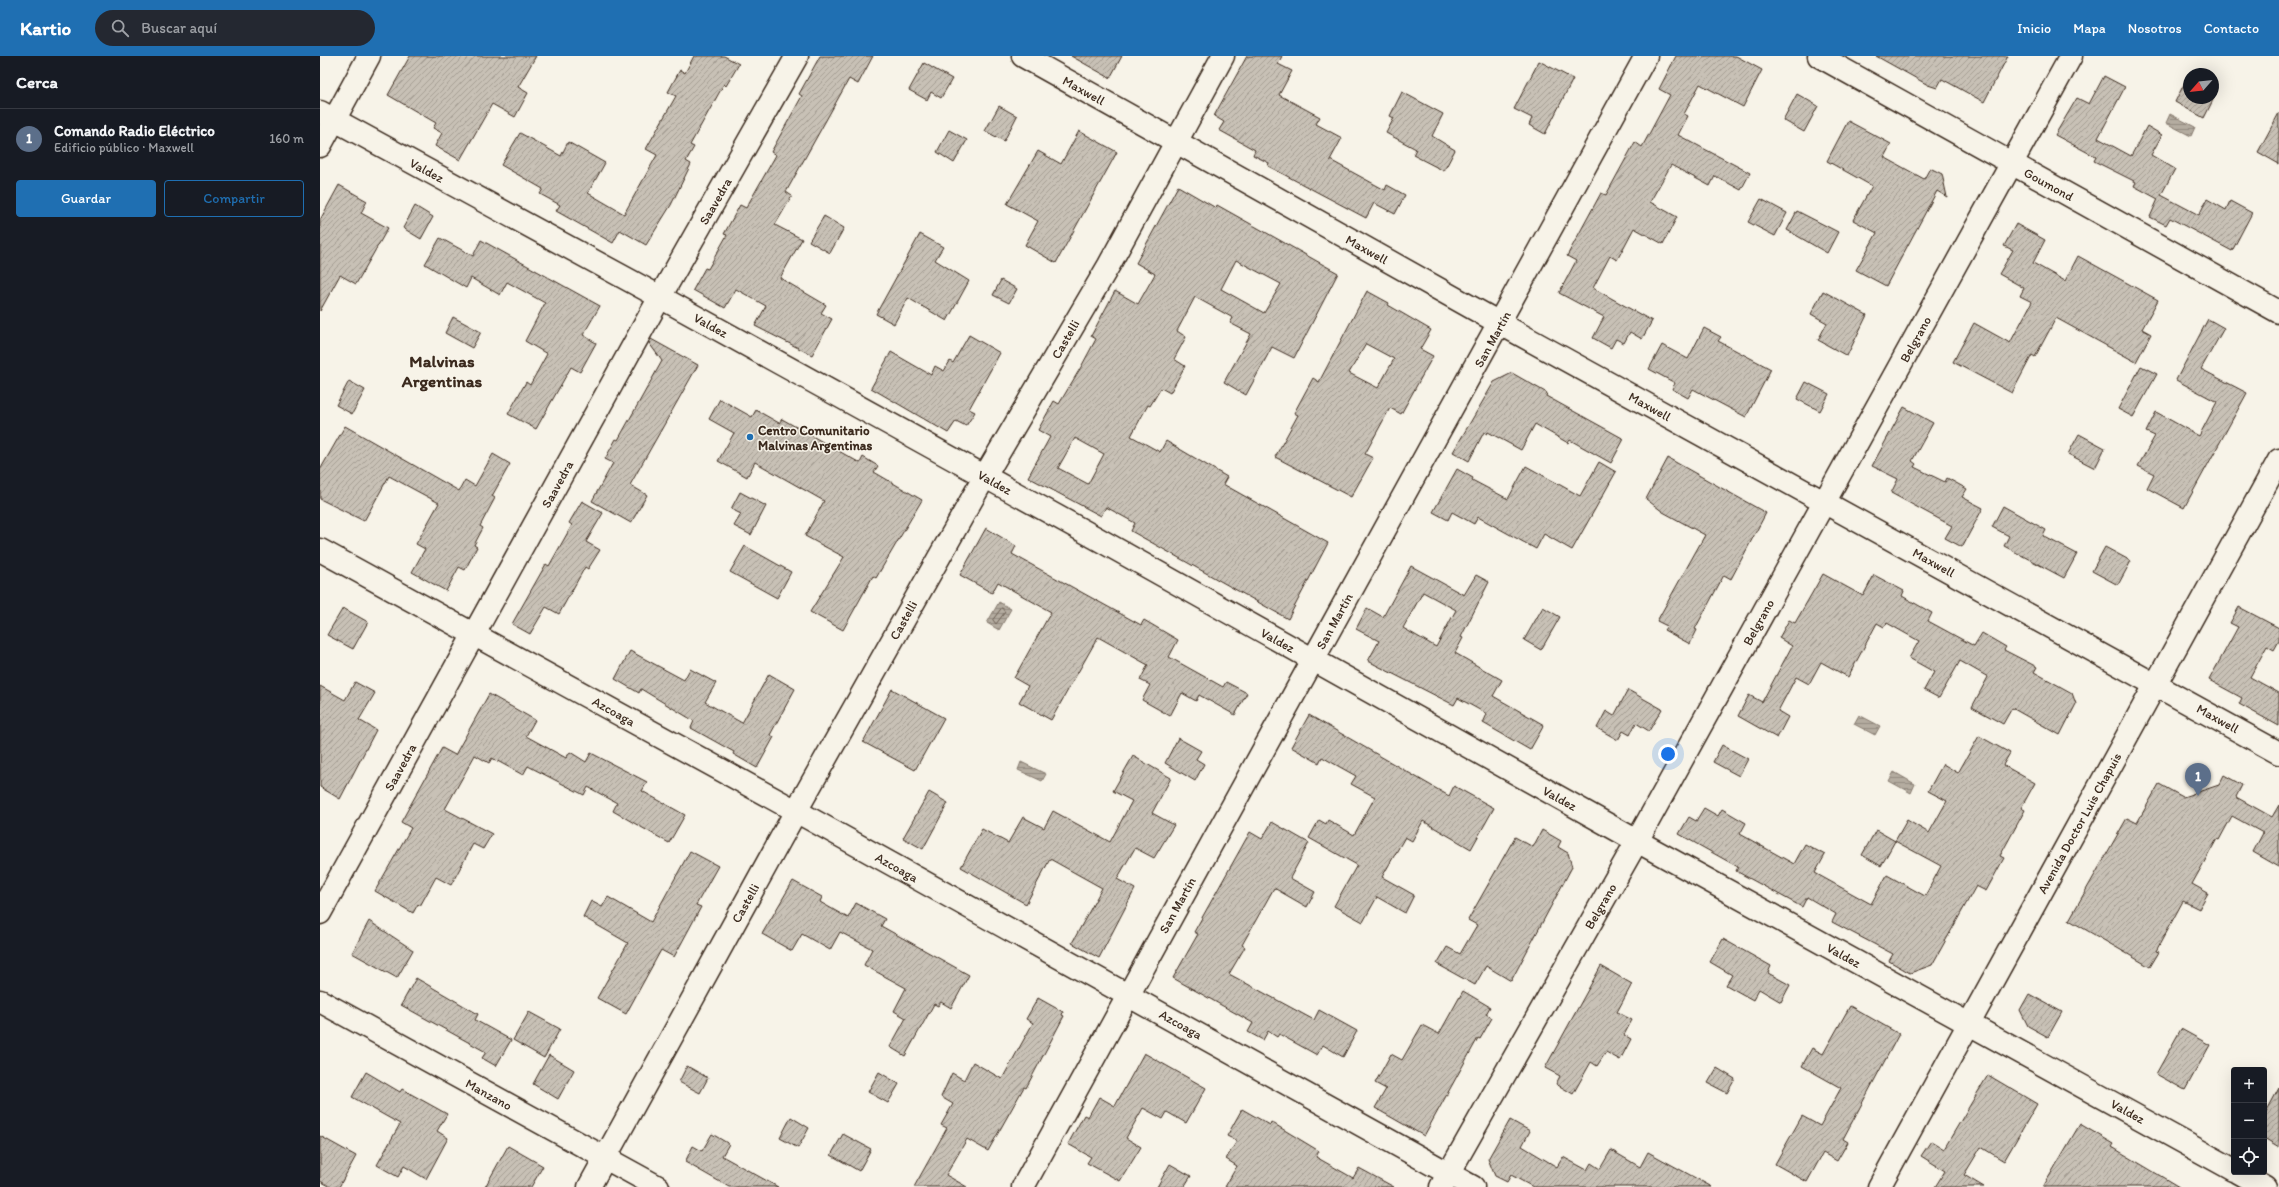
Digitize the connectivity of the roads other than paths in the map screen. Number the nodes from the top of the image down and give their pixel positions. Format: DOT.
graph roads {
  1 [pos="369,56"];
  2 [pos="797,56"];
  3 [pos="1023,56"];
  4 [pos="1223,56"];
  5 [pos="1646,56"];
  6 [pos="1819,56"];
  7 [pos="2071,56"];
  8 [pos="327,116"];
  9 [pos="1176,143"];
  10 [pos="320,146"];
  11 [pos="2013,164"];
  12 [pos="660,297"];
  13 [pos="2279,312"];
  14 [pos="1501,324"];
  15 [pos="2279,460"];
  16 [pos="985,476"];
  17 [pos="1824,502"];
  18 [pos="320,550"];
  19 [pos="473,634"];
  20 [pos="1312,660"];
  21 [pos="2156,684"];
  22 [pos="2279,753"];
  23 [pos="796,810"];
  24 [pos="1637,841"];
  25 [pos="320,913"];
  26 [pos="1128,994"];
  27 [pos="320,1001"];
  28 [pos="1968,1024"];
  29 [pos="604,1158"];
  30 [pos="2231,1168"];
  31 [pos="2243,1175"];
  32 [pos="1444,1180"];
  33 [pos="589,1187"];
  34 [pos="658,1187"];
  35 [pos="1023,1187"];
  36 [pos="1473,1187"];
  37 [pos="1879,1187"];
  38 [pos="2265,1187"];
  1 -- 8 [label="street"];
  2 -- 12 [label="street, Saavedra"];
  3 -- 9 [label="street, Maxwell"];
  4 -- 9 [label="street, Castelli"];
  5 -- 14 [label="street, San Martín"];
  6 -- 11 [label="street, Goumond"];
  7 -- 11 [label="street, Belgrano"];
  8 -- 10 [label="street"];
  8 -- 12 [label="street, Valdez"];
  9 -- 14 [label="street, Maxwell"];
  9 -- 16 [label="street, Castelli"];
  11 -- 13 [label="street, Goumond"];
  11 -- 17 [label="street, Belgrano"];
  12 -- 16 [label="street, Valdez"];
  12 -- 19 [label="street, Saavedra"];
  14 -- 17 [label="street, Maxwell"];
  14 -- 20 [label="street, San Martín"];
  15 -- 21 [label="street, Avenida Doctor Luis Chapuis"];
  16 -- 20 [label="street, Valdez"];
  16 -- 23 [label="street, Castelli"];
  17 -- 21 [label="street, Maxwell"];
  17 -- 24 [label="street, Belgrano"];
  18 -- 19 [label="street, Azcoaga"];
  19 -- 23 [label="street, Azcoaga"];
  19 -- 25 [label="street, Saavedra"];
  20 -- 24 [label="street, Valdez"];
  20 -- 26 [label="street, San Martín"];
  21 -- 22 [label="street, Maxwell"];
  21 -- 28 [label="street, Avenida Doctor Luis Chapuis"];
  23 -- 26 [label="street, Azcoaga"];
  23 -- 29 [label="street, Castelli"];
  24 -- 28 [label="street, Valdez"];
  24 -- 32 [label="street, Belgrano"];
  26 -- 32 [label="street, Azcoaga"];
  26 -- 35 [label="street, San Martín"];
  27 -- 29 [label="street, Manzano"];
  28 -- 30 [label="street, Valdez"];
  28 -- 37 [label="street, Avenida Doctor Luis Chapuis"];
  29 -- 33 [label="street, Castelli"];
  29 -- 34 [label="street, Manzano"];
  31 -- 38 [label="street"];
  32 -- 36 [label="street, Azcoaga"];
}
